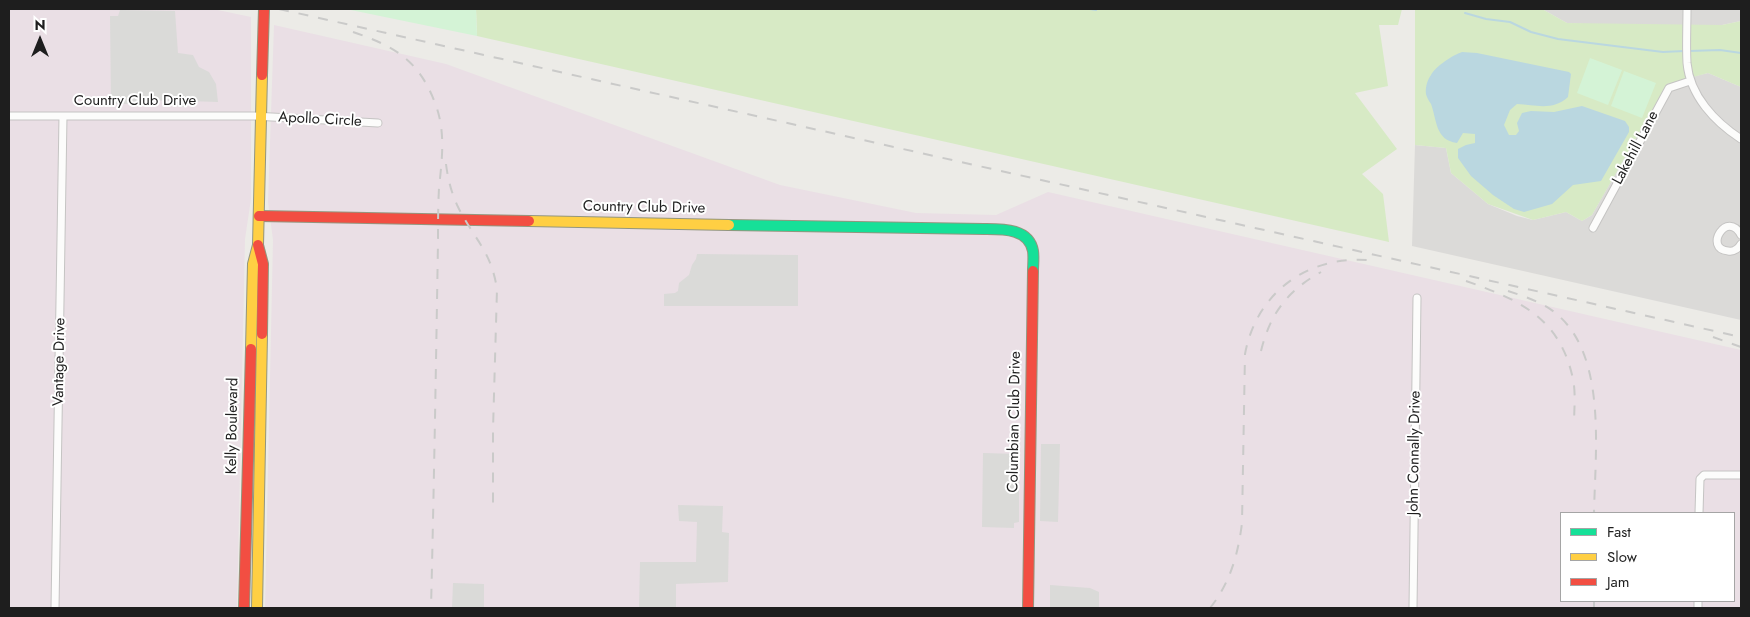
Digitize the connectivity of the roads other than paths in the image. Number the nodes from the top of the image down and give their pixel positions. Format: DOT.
graph roads {
  1 [pos="264,9"];
  2 [pos="1687,9"];
  3 [pos="1690,81"];
  4 [pos="9,116"];
  5 [pos="63,116"];
  6 [pos="262,117"];
  7 [pos="378,123"];
  8 [pos="1741,139"];
  9 [pos="259,216"];
  10 [pos="1593,228"];
  11 [pos="1740,231"];
  12 [pos="1026,237"];
  13 [pos="1741,244"];
  14 [pos="258,245"];
  15 [pos="1417,298"];
  16 [pos="250,337"];
  17 [pos="262,337"];
  18 [pos="1741,475"];
  19 [pos="247,500"];
  20 [pos="260,500"];
  21 [pos="1699,512"];
  22 [pos="55,608"];
  23 [pos="244,608"];
  24 [pos="257,608"];
  25 [pos="1028,608"];
  26 [pos="1413,608"];
  1 -- 6 [label="street, Kelly Boulevard"];
  2 -- 3 [label="street"];
  3 -- 8 [label="street"];
  3 -- 10 [label="street, Lakehill Lane"];
  4 -- 5 [label="street, Country Club Drive"];
  5 -- 6 [label="street, Country Club Drive"];
  5 -- 22 [label="street, Vantage Drive"];
  6 -- 7 [label="street, Apollo Circle"];
  6 -- 9 [label="street, Kelly Boulevard"];
  9 -- 12 [label="street, Country Club Drive"];
  9 -- 14 [label="street, Kelly Boulevard"];
  11 -- 13 [label="street"];
  12 -- 25 [label="street, Columbian Club Drive"];
  14 -- 16 [label="street, Kelly Boulevard"];
  14 -- 17 [label="street, Kelly Boulevard"];
  15 -- 26 [label="street, John Connally Drive"];
  16 -- 17 [label="street"];
  16 -- 19 [label="street, Kelly Boulevard"];
  17 -- 20 [label="street, Kelly Boulevard"];
  18 -- 21 [label="street"];
  19 -- 20 [label="street"];
  19 -- 23 [label="street, Kelly Boulevard"];
  20 -- 24 [label="street, Kelly Boulevard"];
}
